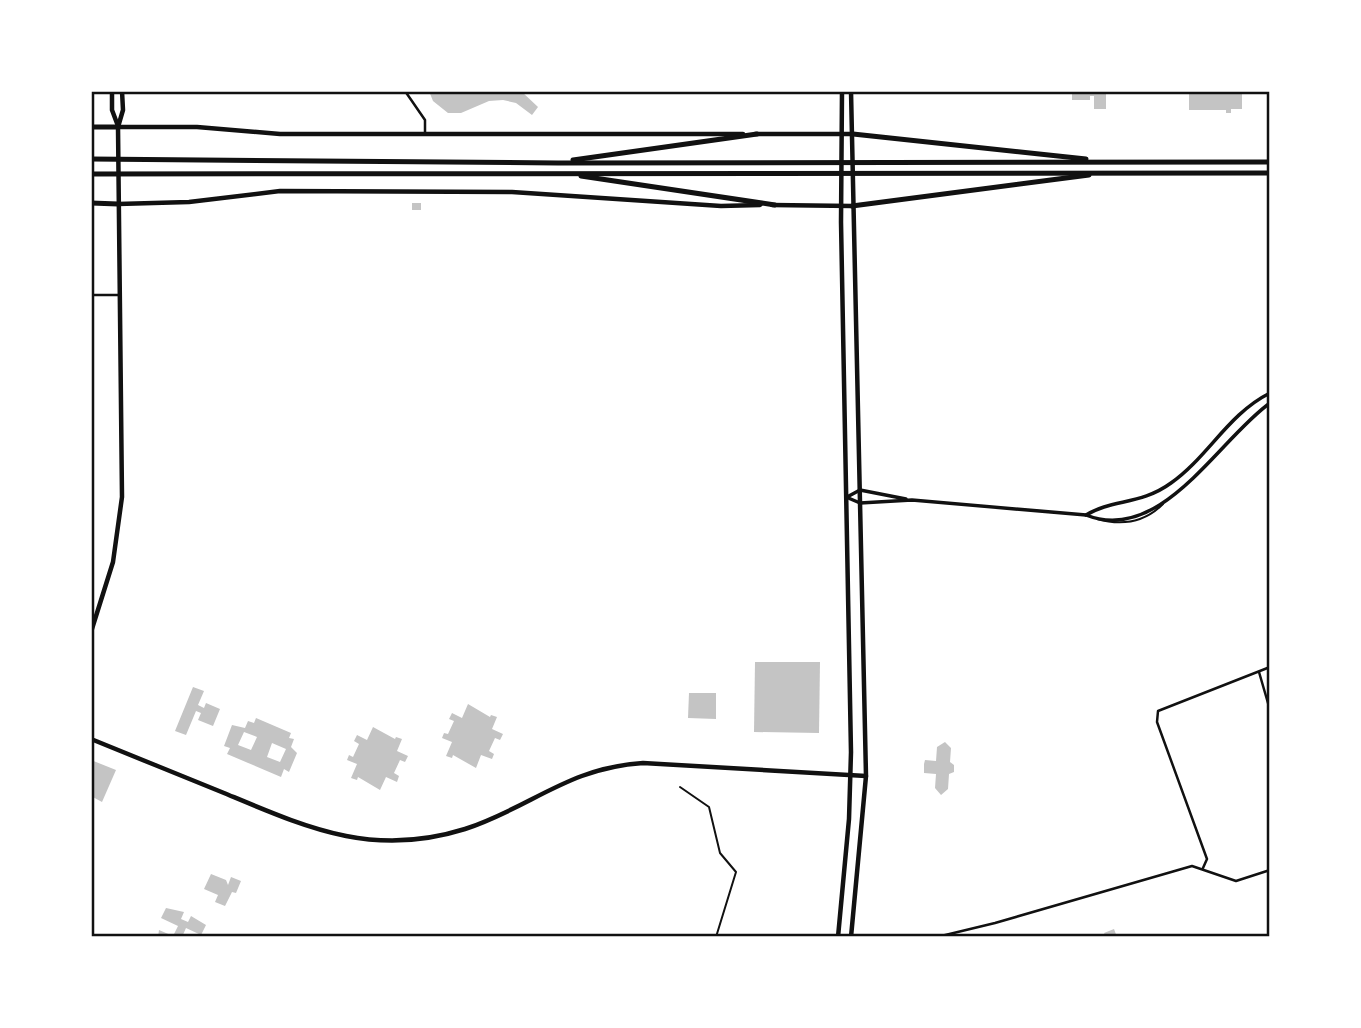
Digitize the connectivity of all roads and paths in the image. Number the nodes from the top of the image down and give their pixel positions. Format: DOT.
graph roads {
  1 [pos="112,91"];
  2 [pos="122,91"];
  3 [pos="405,91"];
  4 [pos="842,91"];
  5 [pos="851,91"];
  6 [pos="91,127"];
  7 [pos="118,127"];
  8 [pos="425,134"];
  9 [pos="757,134"];
  10 [pos="843,134"];
  11 [pos="853,134"];
  12 [pos="91,159"];
  13 [pos="1108,161"];
  14 [pos="1270,162"];
  15 [pos="558,163"];
  16 [pos="557,173"];
  17 [pos="1110,173"];
  18 [pos="1270,173"];
  19 [pos="91,174"];
  20 [pos="91,203"];
  21 [pos="118,204"];
  22 [pos="775,205"];
  23 [pos="841,206"];
  24 [pos="852,206"];
  25 [pos="91,295"];
  26 [pos="120,295"];
  27 [pos="1270,393"];
  28 [pos="1270,403"];
  29 [pos="860,490"];
  30 [pos="846,497"];
  31 [pos="912,500"];
  32 [pos="860,503"];
  33 [pos="1086,515"];
  34 [pos="91,632"];
  35 [pos="1270,667"];
  36 [pos="1259,672"];
  37 [pos="1270,710"];
  38 [pos="91,739"];
  39 [pos="850,775"];
  40 [pos="866,776"];
  41 [pos="680,787"];
  42 [pos="1203,868"];
  43 [pos="1270,870"];
  44 [pos="716,937"];
  45 [pos="838,937"];
  46 [pos="851,937"];
  47 [pos="937,937"];
  1 -- 7 [label="main road"];
  2 -- 7 [label="main road"];
  3 -- 8 [label="street"];
  4 -- 10 [label="main road"];
  5 -- 11 [label="main road"];
  6 -- 7 [label="highway"];
  7 -- 8 [label="main road"];
  7 -- 21 [label="main road"];
  8 -- 9 [label="main road"];
  9 -- 10 [label="main road"];
  9 -- 15 [label="highway"];
  10 -- 11 [label="main road"];
  10 -- 23 [label="main road"];
  11 -- 13 [label="highway"];
  11 -- 24 [label="main road"];
  12 -- 15 [label="highway"];
  13 -- 14 [label="highway"];
  13 -- 15 [label="highway"];
  16 -- 17 [label="highway"];
  16 -- 19 [label="highway"];
  16 -- 22 [label="highway"];
  17 -- 18 [label="highway"];
  17 -- 24 [label="highway"];
  20 -- 21 [label="highway"];
  21 -- 22 [label="main road"];
  21 -- 26 [label="main road"];
  22 -- 23 [label="main road"];
  23 -- 24 [label="main road"];
  23 -- 30 [label="main road"];
  24 -- 29 [label="main road"];
  25 -- 26 [label="street"];
  26 -- 34 [label="main road"];
  27 -- 33 [label="street"];
  28 -- 33 [label="street"];
  29 -- 30 [label="street"];
  29 -- 31 [label="street"];
  29 -- 32 [label="main road"];
  30 -- 32 [label="street"];
  30 -- 39 [label="main road"];
  31 -- 32 [label="street"];
  31 -- 33 [label="street"];
  32 -- 40 [label="main road"];
  35 -- 36 [label="street"];
  36 -- 37 [label="street"];
  36 -- 42 [label="street"];
  38 -- 39 [label="main road"];
  39 -- 40 [label="main road"];
  39 -- 45 [label="main road"];
  40 -- 46 [label="main road"];
  41 -- 44 [label="path"];
  42 -- 43 [label="street"];
  42 -- 47 [label="street"];
}
